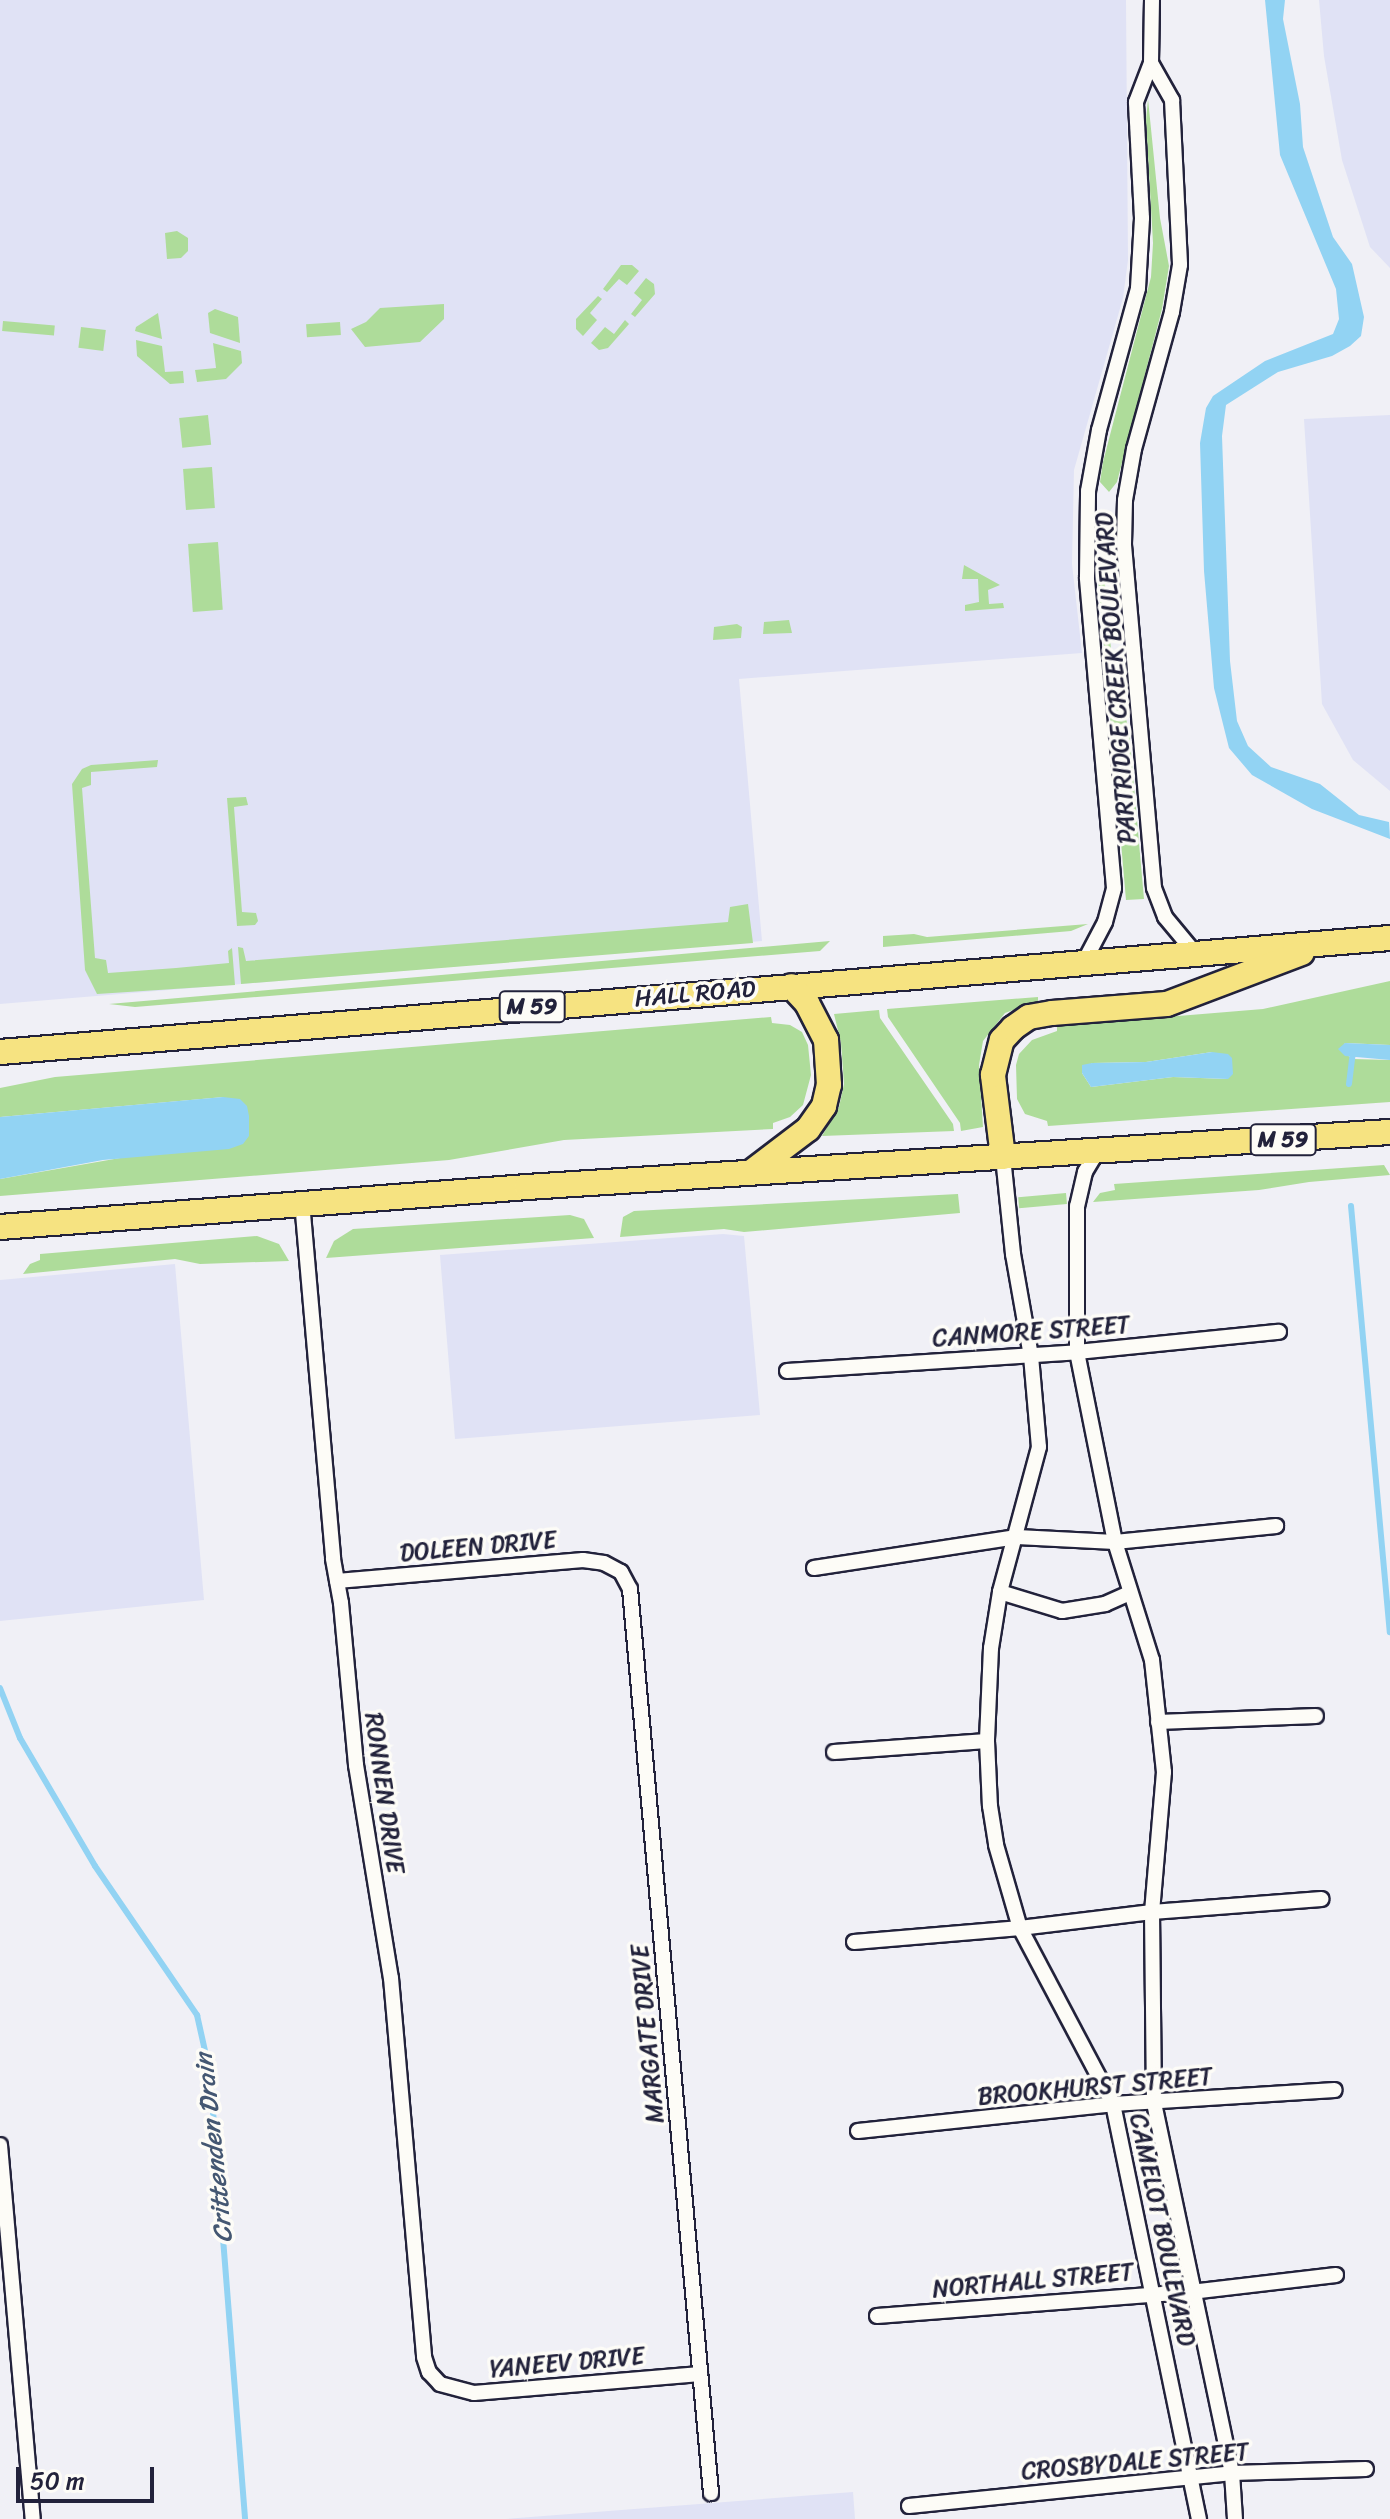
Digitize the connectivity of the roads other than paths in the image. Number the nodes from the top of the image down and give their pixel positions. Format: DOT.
graph roads {
  1 [pos="1152,0"];
  2 [pos="1151,63"];
  3 [pos="1390,938"];
  4 [pos="1327,944"];
  5 [pos="1195,953"];
  6 [pos="1084,962"];
  7 [pos="791,986"];
  8 [pos="0,1052"];
  9 [pos="1390,1132"];
  10 [pos="1097,1152"];
  11 [pos="1003,1157"];
  12 [pos="750,1173"];
  13 [pos="302,1202"];
  14 [pos="0,1227"];
  15 [pos="1279,1332"];
  16 [pos="1077,1352"];
  17 [pos="1031,1356"];
  18 [pos="787,1371"];
  19 [pos="1276,1526"];
  20 [pos="1017,1537"];
  21 [pos="1115,1542"];
  22 [pos="814,1568"];
  23 [pos="621,1572"];
  24 [pos="337,1581"];
  25 [pos="1000,1592"];
  26 [pos="1130,1593"];
  27 [pos="1316,1716"];
  28 [pos="1158,1722"];
  29 [pos="987,1741"];
  30 [pos="834,1752"];
  31 [pos="1322,1899"];
  32 [pos="1152,1912"];
  33 [pos="1020,1928"];
  34 [pos="854,1942"];
  35 [pos="1335,2090"];
  36 [pos="1154,2103"];
  37 [pos="1113,2104"];
  38 [pos="858,2131"];
  39 [pos="0,2145"];
  40 [pos="1336,2275"];
  41 [pos="1191,2292"];
  42 [pos="1154,2294"];
  43 [pos="877,2316"];
  44 [pos="700,2374"];
  45 [pos="440,2384"];
  46 [pos="1366,2469"];
  47 [pos="1232,2473"];
  48 [pos="1189,2478"];
  49 [pos="711,2493"];
  50 [pos="909,2506"];
  51 [pos="33,2519"];
  52 [pos="1199,2519"];
  53 [pos="1235,2519"];
  1 -- 2 [label="street, PARTRIDGE CREEK BOULEVARD"];
  2 -- 5 [label="street, PARTRIDGE CREEK BOULEVARD"];
  2 -- 6 [label="street, PARTRIDGE CREEK BOULEVARD"];
  3 -- 4 [label="highway, HALL ROAD / M 59"];
  4 -- 5 [label="highway, HALL ROAD / M 59"];
  4 -- 11 [label="highway"];
  5 -- 6 [label="highway, HALL ROAD / M 59"];
  6 -- 7 [label="highway, HALL ROAD / M 59"];
  7 -- 8 [label="highway, HALL ROAD / M 59"];
  7 -- 12 [label="highway"];
  9 -- 10 [label="highway, M 59"];
  10 -- 11 [label="highway, M 59"];
  10 -- 16 [label="street, CAMELOT BOULEVARD"];
  11 -- 12 [label="highway, M 59"];
  11 -- 17 [label="street, CAMELOT BOULEVARD"];
  12 -- 13 [label="highway, M 59"];
  13 -- 14 [label="highway, M 59"];
  13 -- 24 [label="street, RONNEN DRIVE"];
  15 -- 16 [label="street, CANMORE STREET"];
  16 -- 17 [label="street, CANMORE STREET"];
  16 -- 21 [label="street, CAMELOT BOULEVARD"];
  17 -- 18 [label="street, CANMORE STREET"];
  17 -- 20 [label="street, CAMELOT BOULEVARD"];
  19 -- 21 [label="street"];
  20 -- 21 [label="street"];
  20 -- 22 [label="street"];
  20 -- 25 [label="street, CAMELOT BOULEVARD"];
  21 -- 26 [label="street, CAMELOT BOULEVARD"];
  23 -- 24 [label="street, DOLEEN DRIVE"];
  23 -- 44 [label="street, MARGATE DRIVE"];
  24 -- 45 [label="street, RONNEN DRIVE"];
  25 -- 26 [label="street"];
  25 -- 29 [label="street, CAMELOT BOULEVARD"];
  26 -- 28 [label="street, CAMELOT BOULEVARD"];
  27 -- 28 [label="street"];
  28 -- 32 [label="street, CAMELOT BOULEVARD"];
  29 -- 30 [label="street"];
  29 -- 33 [label="street, CAMELOT BOULEVARD"];
  31 -- 32 [label="street"];
  32 -- 33 [label="street"];
  32 -- 36 [label="street, CAMELOT BOULEVARD"];
  33 -- 34 [label="street"];
  33 -- 37 [label="street, CAMELOT BOULEVARD"];
  35 -- 36 [label="street, BROOKHURST STREET"];
  36 -- 37 [label="street, BROOKHURST STREET"];
  36 -- 41 [label="street, CAMELOT BOULEVARD"];
  37 -- 38 [label="street, BROOKHURST STREET"];
  37 -- 42 [label="street, CAMELOT BOULEVARD"];
  39 -- 51 [label="street"];
  40 -- 41 [label="street, NORTHALL STREET"];
  41 -- 42 [label="street, NORTHALL STREET"];
  41 -- 47 [label="street, CAMELOT BOULEVARD"];
  42 -- 43 [label="street, NORTHALL STREET"];
  42 -- 48 [label="street, CAMELOT BOULEVARD"];
  44 -- 45 [label="street, YANEEV DRIVE"];
  44 -- 49 [label="street, MARGATE DRIVE"];
  46 -- 47 [label="street, CROSBYDALE STREET"];
  47 -- 48 [label="street, CROSBYDALE STREET"];
  47 -- 53 [label="street, CAMELOT BOULEVARD"];
  48 -- 50 [label="street, CROSBYDALE STREET"];
  48 -- 52 [label="street, CAMELOT BOULEVARD"];
}
